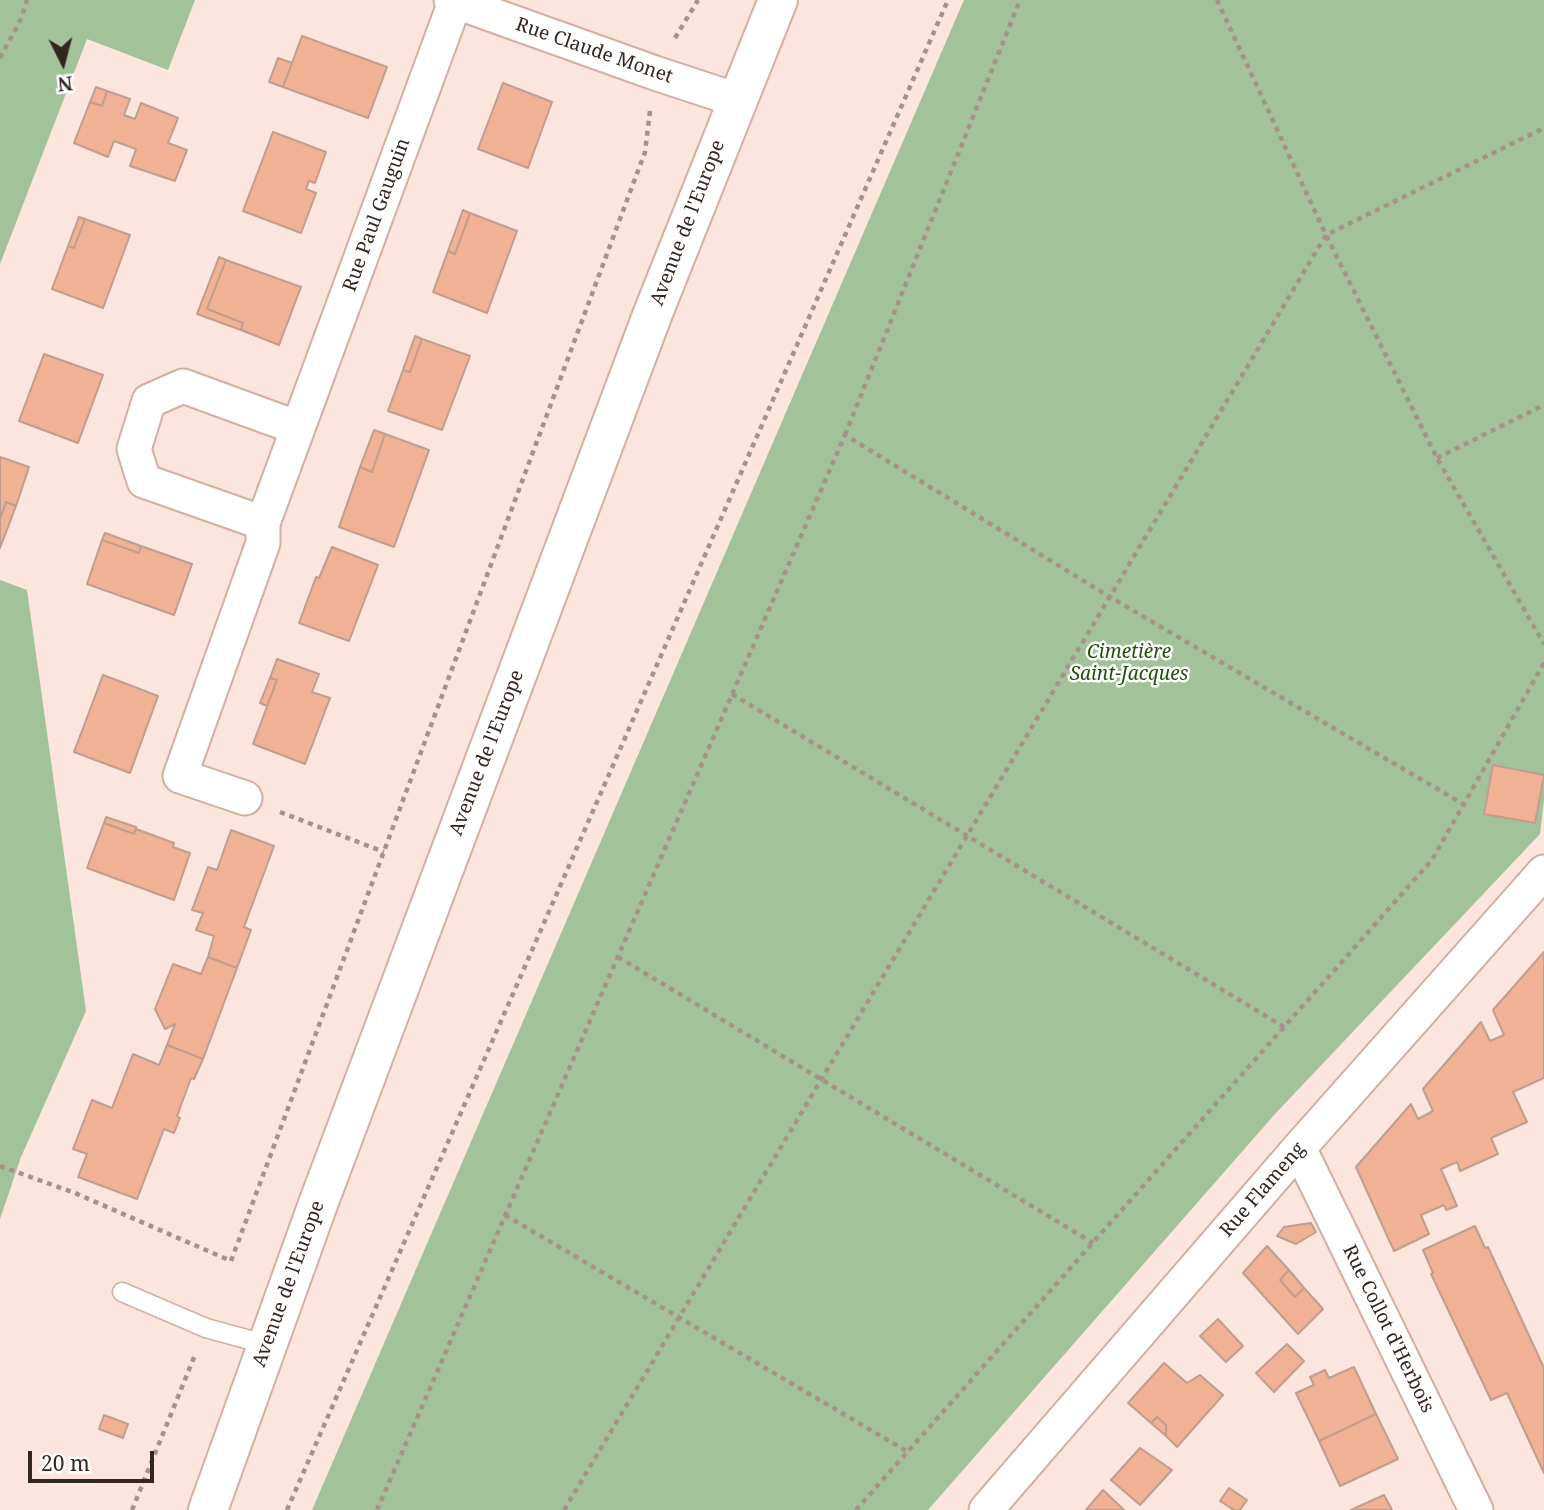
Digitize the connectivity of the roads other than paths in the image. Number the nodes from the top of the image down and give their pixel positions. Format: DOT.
graph roads {
  1 [pos="778,0"];
  2 [pos="466,3"];
  3 [pos="737,100"];
  4 [pos="298,428"];
  5 [pos="263,523"];
  6 [pos="245,798"];
  7 [pos="1544,872"];
  8 [pos="1299,1148"];
  9 [pos="122,1292"];
  10 [pos="268,1345"];
  11 [pos="208,1510"];
  12 [pos="986,1510"];
  13 [pos="1476,1510"];
  1 -- 3 [label="main road, Avenue de l'Europe"];
  2 -- 3 [label="street, Rue Claude Monet"];
  2 -- 4 [label="street, Rue Paul Gauguin"];
  3 -- 10 [label="main road, Avenue de l'Europe"];
  4 -- 5 [label="street, Rue Paul Gauguin"];
  4 -- 5 [label="street"];
  5 -- 6 [label="street, Rue Paul Gauguin"];
  7 -- 8 [label="street, Rue Flameng"];
  8 -- 12 [label="street, Rue Flameng"];
  8 -- 13 [label="street, Rue Collot d'Herbois"];
  9 -- 10 [label="lane"];
  10 -- 11 [label="main road, Avenue de l'Europe"];
}
